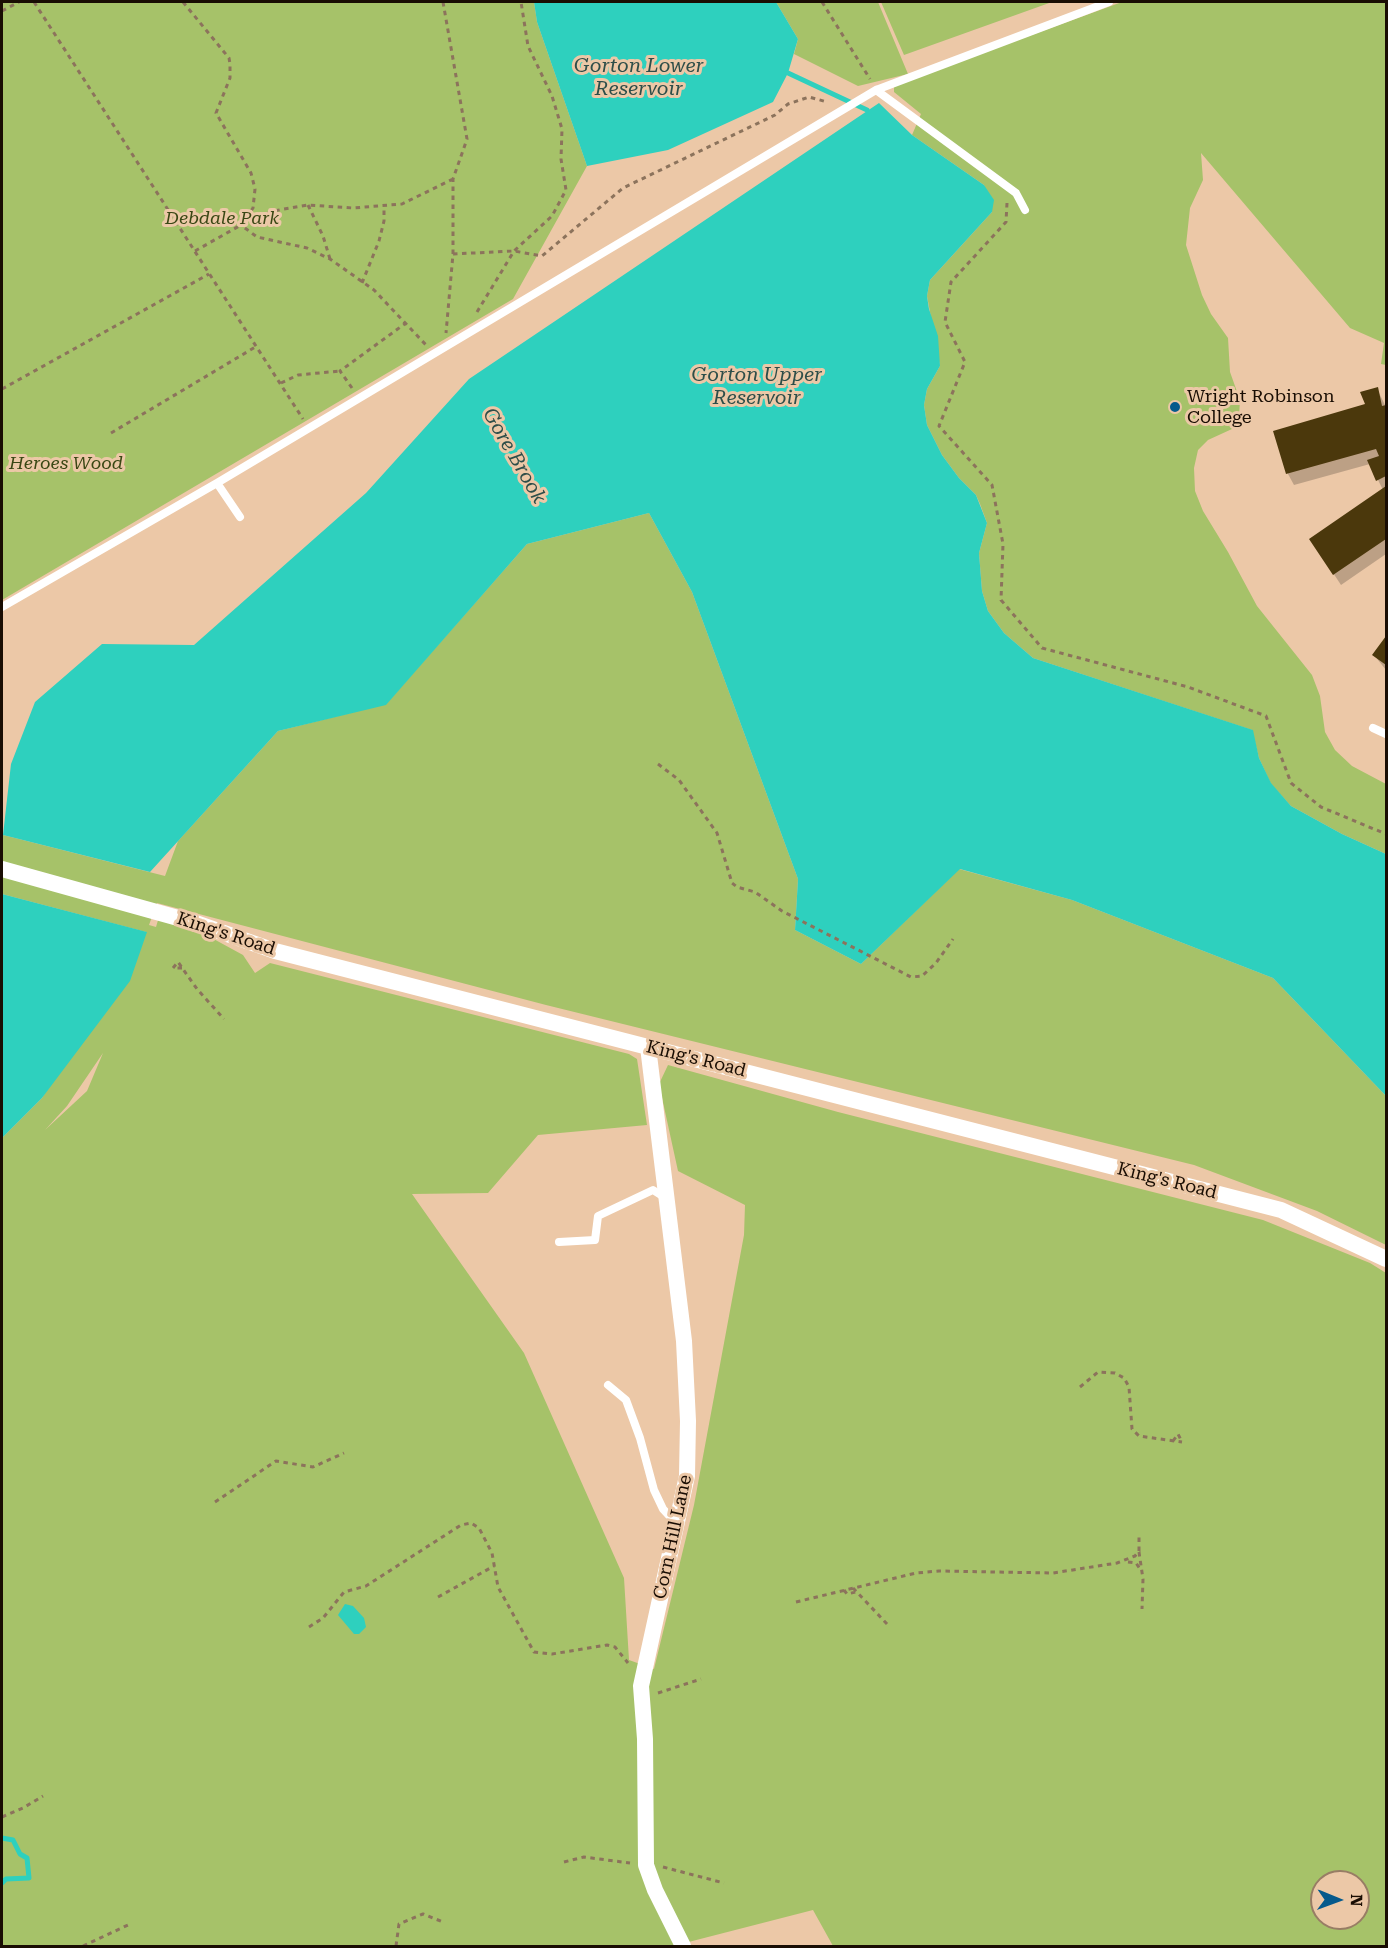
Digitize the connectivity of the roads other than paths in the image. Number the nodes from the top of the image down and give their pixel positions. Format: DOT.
graph roads {
  1 [pos="1109,2"];
  2 [pos="876,90"];
  3 [pos="1024,210"];
  4 [pos="217,483"];
  5 [pos="240,517"];
  6 [pos="2,607"];
  7 [pos="1373,728"];
  8 [pos="1386,734"];
  9 [pos="2,869"];
  10 [pos="648,1047"];
  11 [pos="668,1199"];
  12 [pos="559,1242"];
  13 [pos="1386,1258"];
  14 [pos="608,1385"];
  15 [pos="678,1526"];
  16 [pos="683,1947"];
  1 -- 2 [label="lane"];
  2 -- 3 [label="lane"];
  2 -- 4 [label="lane"];
  4 -- 5 [label="lane"];
  4 -- 6 [label="lane"];
  7 -- 8 [label="lane"];
  9 -- 10 [label="street, King's Road"];
  10 -- 11 [label="street, Corn Hill Lane"];
  10 -- 13 [label="street, King's Road"];
  11 -- 12 [label="lane"];
  11 -- 15 [label="street, Corn Hill Lane"];
  14 -- 15 [label="lane"];
  15 -- 16 [label="street, Corn Hill Lane"];
}
